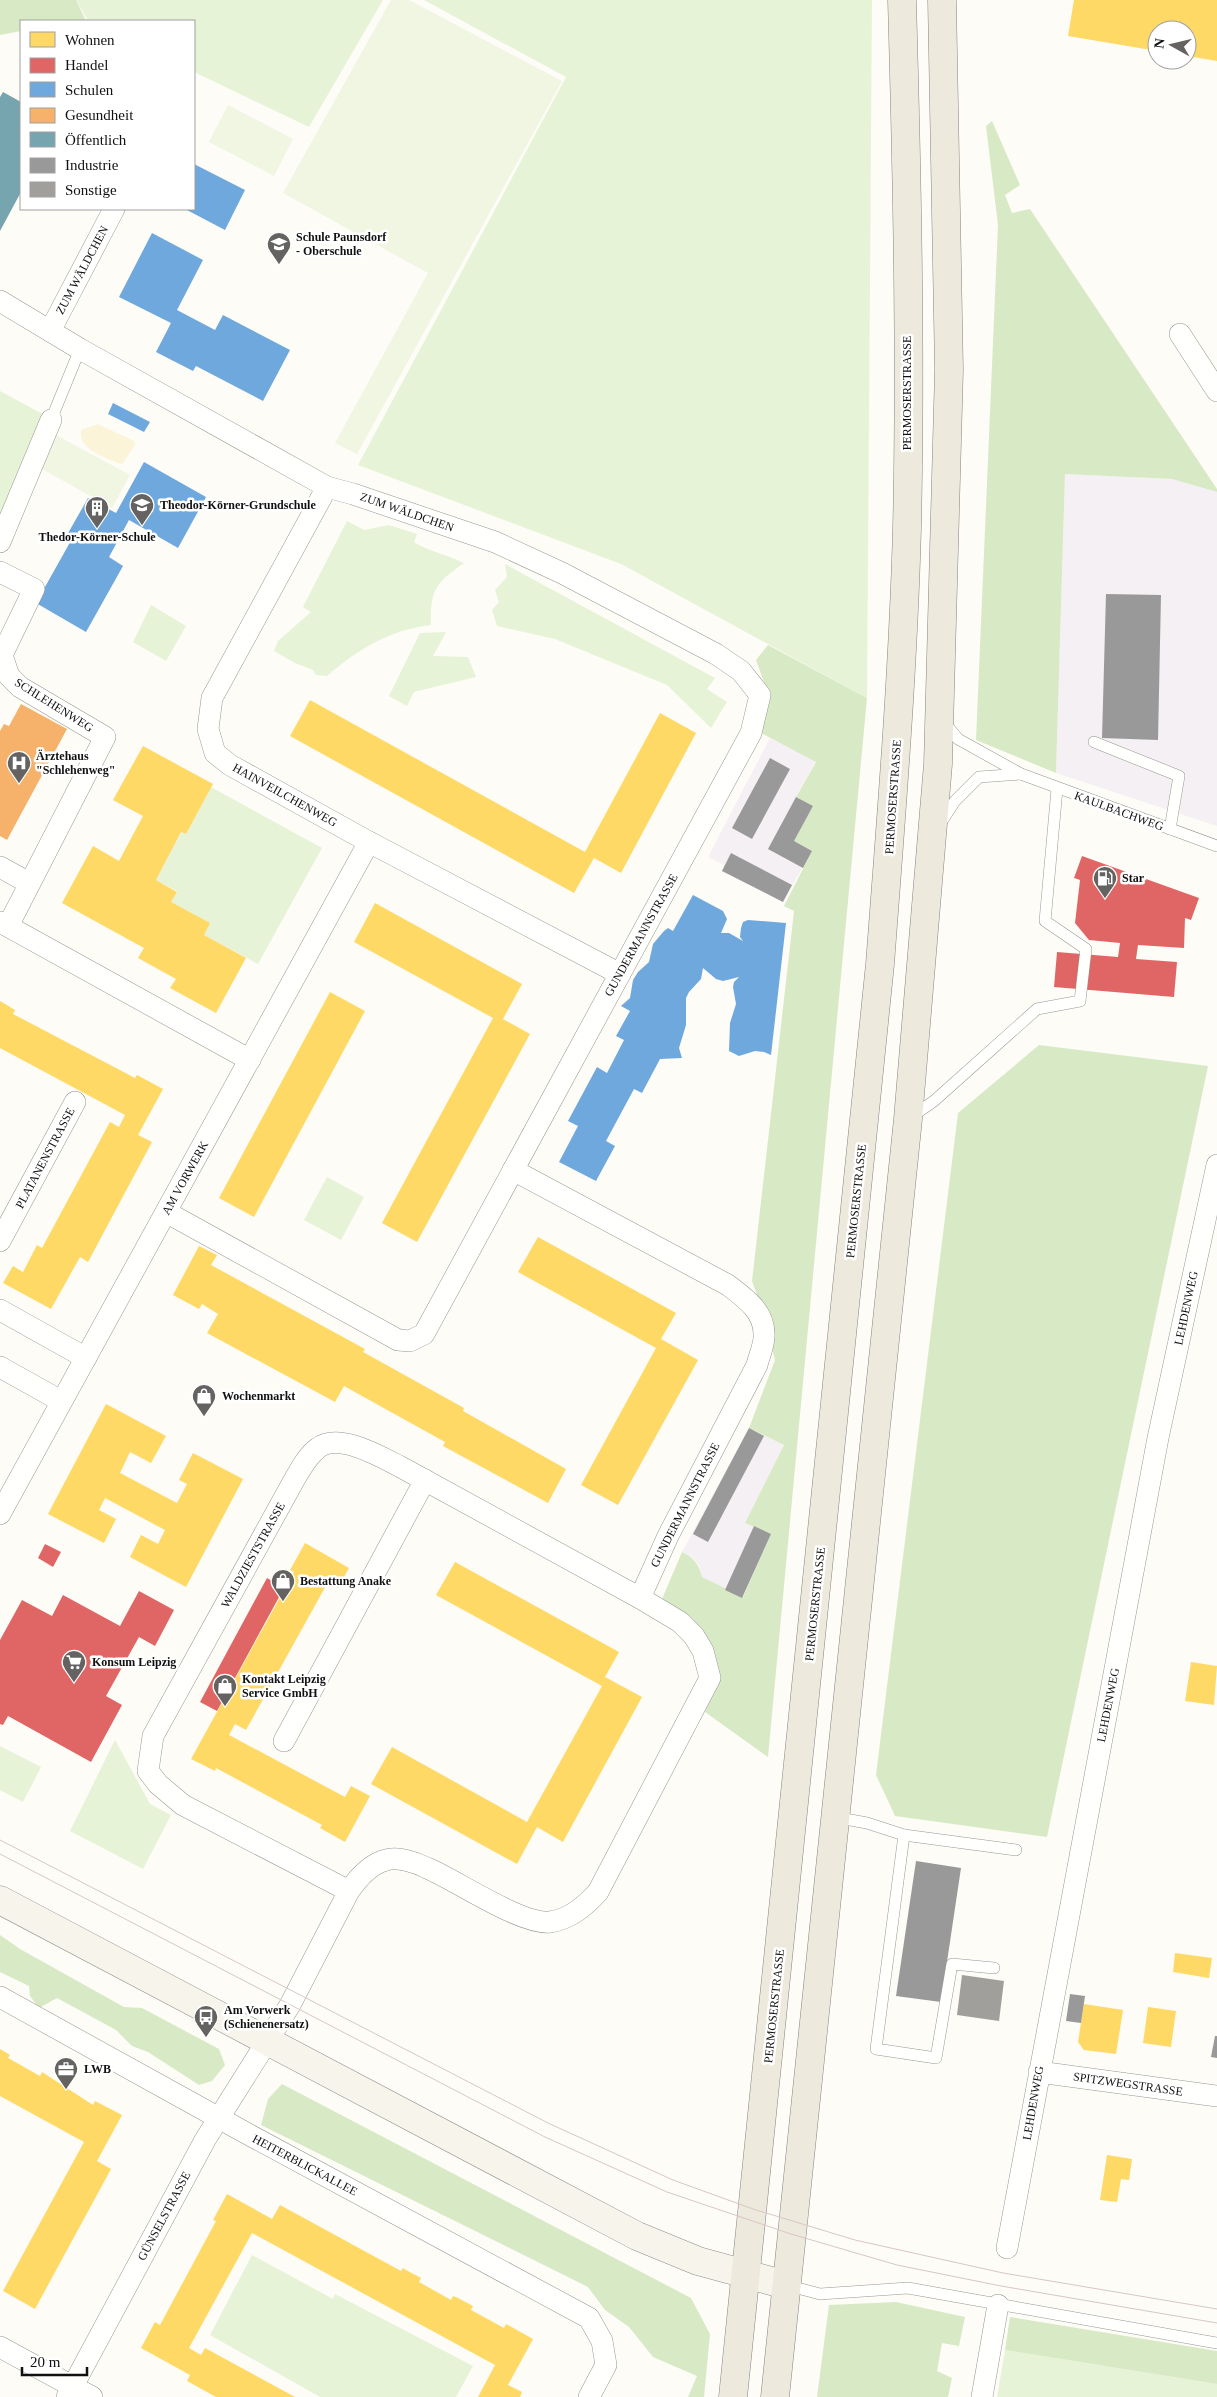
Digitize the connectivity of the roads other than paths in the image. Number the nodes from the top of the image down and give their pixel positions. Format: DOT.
graph roads {
  1 [pos="902,0"];
  2 [pos="942,0"];
  3 [pos="113,210"];
  4 [pos="0,301"];
  5 [pos="50,331"];
  6 [pos="1180,334"];
  7 [pos="80,349"];
  8 [pos="1217,391"];
  9 [pos="51,420"];
  10 [pos="327,487"];
  11 [pos="0,542"];
  12 [pos="0,572"];
  13 [pos="1,654"];
  14 [pos="760,695"];
  15 [pos="941,706"];
  16 [pos="1094,742"];
  17 [pos="1021,774"];
  18 [pos="1057,789"];
  19 [pos="1170,829"];
  20 [pos="932,839"];
  21 [pos="369,842"];
  22 [pos="1217,846"];
  23 [pos="0,867"];
  24 [pos="29,883"];
  25 [pos="4,924"];
  26 [pos="620,974"];
  27 [pos="250,1060"];
  28 [pos="75,1102"];
  29 [pos="908,1119"];
  30 [pos="1217,1164"];
  31 [pos="513,1170"];
  32 [pos="166,1212"];
  33 [pos="0,1240"];
  34 [pos="0,1310"];
  35 [pos="86,1358"];
  36 [pos="0,1367"];
  37 [pos="61,1401"];
  38 [pos="425,1480"];
  39 [pos="0,1514"];
  40 [pos="640,1598"];
  41 [pos="284,1741"];
  42 [pos="834,1817"];
  43 [pos="904,1835"];
  44 [pos="1016,1850"];
  45 [pos="348,1891"];
  46 [pos="0,1900"];
  47 [pos="994,1968"];
  48 [pos="0,1997"];
  49 [pos="269,2040"];
  50 [pos="1039,2072"];
  51 [pos="1217,2096"];
  52 [pos="218,2117"];
  53 [pos="1007,2248"];
  54 [pos="745,2274"];
  55 [pos="786,2285"];
  56 [pos="998,2305"];
  57 [pos="1217,2343"];
  58 [pos="0,2347"];
  59 [pos="70,2392"];
  60 [pos="92,2397"];
  61 [pos="589,2397"];
  62 [pos="733,2397"];
  63 [pos="775,2397"];
  64 [pos="982,2397"];
  1 -- 54 [label="main road, PERMOSERSTRASSE"];
  2 -- 15 [label="main road"];
  3 -- 5 [label="street, ZUM WÄLDCHEN"];
  4 -- 5 [label="street, ZUM WÄLDCHEN"];
  5 -- 7 [label="street, ZUM WÄLDCHEN"];
  6 -- 8 [label="street"];
  7 -- 9 [label="lane"];
  7 -- 10 [label="street, ZUM WÄLDCHEN"];
  9 -- 11 [label="street"];
  10 -- 14 [label="street, ZUM WÄLDCHEN"];
  10 -- 21 [label="street, HAINVEILCHENWEG"];
  12 -- 13 [label="street, SCHLEHENWEG"];
  13 -- 24 [label="street, SCHLEHENWEG"];
  14 -- 26 [label="street, GUNDERMANNSTRASSE"];
  15 -- 17 [label="lane, KAULBACHWEG"];
  15 -- 20 [label="main road"];
  16 -- 19 [label="lane"];
  17 -- 18 [label="lane, KAULBACHWEG"];
  17 -- 20 [label="lane, KAULBACHWEG"];
  18 -- 19 [label="lane, KAULBACHWEG"];
  18 -- 29 [label="lane"];
  19 -- 22 [label="lane, KAULBACHWEG"];
  20 -- 29 [label="main road"];
  21 -- 26 [label="street, HAINVEILCHENWEG"];
  21 -- 27 [label="street, AM VORWERK"];
  23 -- 24 [label="street"];
  24 -- 25 [label="street, SCHLEHENWEG"];
  25 -- 27 [label="street, SCHLEHENWEG"];
  26 -- 31 [label="street, GUNDERMANNSTRASSE"];
  27 -- 32 [label="street, AM VORWERK"];
  28 -- 33 [label="street, PLATANENSTRASSE"];
  29 -- 42 [label="main road"];
  30 -- 50 [label="street, LEHDENWEG"];
  31 -- 32 [label="street, GUNDERMANNSTRASSE"];
  31 -- 40 [label="street, GUNDERMANNSTRASSE"];
  32 -- 35 [label="street, AM VORWERK"];
  34 -- 35 [label="street"];
  35 -- 37 [label="street, AM VORWERK"];
  36 -- 37 [label="street"];
  37 -- 39 [label="street, AM VORWERK"];
  38 -- 40 [label="street, WALDZIESTSTRASSE"];
  38 -- 41 [label="street"];
  38 -- 45 [label="street, WALDZIESTSTRASSE"];
  40 -- 45 [label="street"];
  42 -- 43 [label="lane"];
  42 -- 55 [label="main road"];
  43 -- 44 [label="lane"];
  43 -- 47 [label="lane"];
  45 -- 49 [label="street"];
  46 -- 49 [label="main road"];
  48 -- 52 [label="street, HEITERBLICKALLEE"];
  49 -- 52 [label="street, GÜNSELSTRASSE"];
  49 -- 54 [label="main road"];
  50 -- 51 [label="street, SPITZWEGSTRASSE"];
  50 -- 53 [label="street, LEHDENWEG"];
  52 -- 59 [label="street, GÜNSELSTRASSE"];
  52 -- 61 [label="street, HEITERBLICKALLEE"];
  54 -- 55 [label="main road"];
  54 -- 62 [label="main road, PERMOSERSTRASSE"];
  55 -- 56 [label="lane"];
  55 -- 63 [label="main road"];
  56 -- 57 [label="lane"];
  56 -- 64 [label="street"];
  58 -- 59 [label="street"];
  59 -- 60 [label="street"];
}
